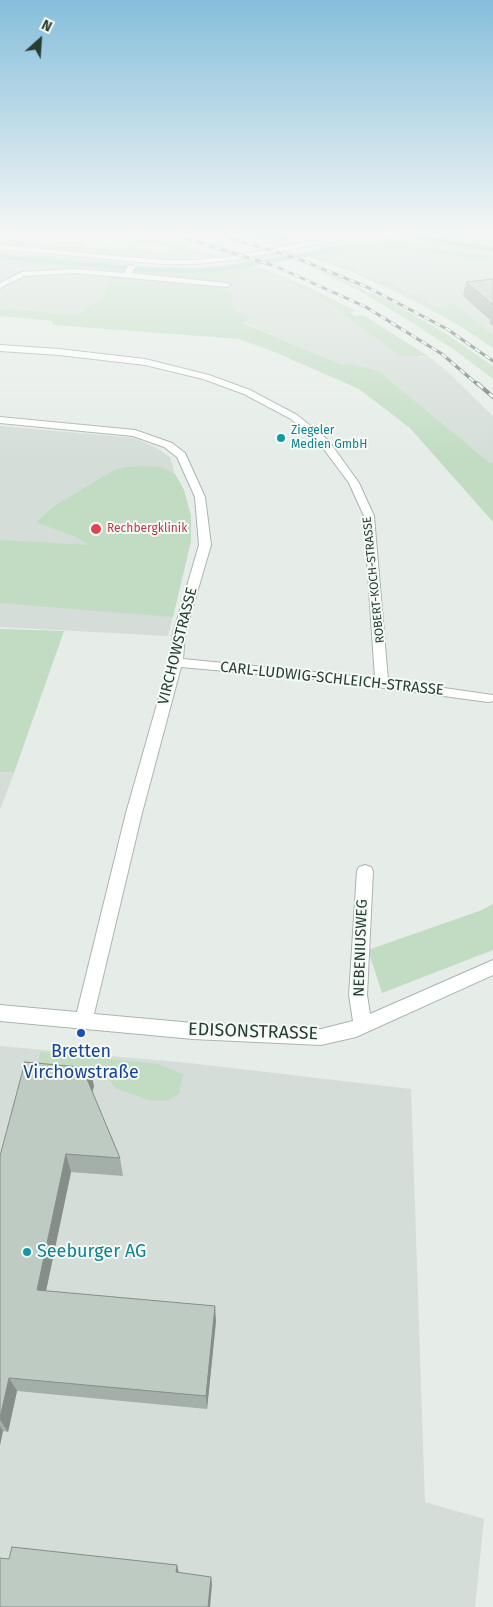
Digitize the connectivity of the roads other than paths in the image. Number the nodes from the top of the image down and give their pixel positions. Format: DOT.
graph roads {
  1 [pos="0,348"];
  2 [pos="0,420"];
  3 [pos="176,662"];
  4 [pos="382,684"];
  5 [pos="488,698"];
  6 [pos="365,871"];
  7 [pos="493,968"];
  8 [pos="0,1013"];
  9 [pos="84,1020"];
  10 [pos="363,1025"];
  1 -- 4 [label="street, ROBERT-KOCH-STRASSE"];
  2 -- 3 [label="street, VIRCHOWSTRASSE"];
  3 -- 4 [label="street, CARL-LUDWIG-SCHLEICH-STRASSE"];
  3 -- 9 [label="street, VIRCHOWSTRASSE"];
  4 -- 5 [label="street, CARL-LUDWIG-SCHLEICH-STRASSE"];
  6 -- 10 [label="street, NEBENIUSWEG"];
  7 -- 10 [label="street, EDISONSTRASSE"];
  8 -- 9 [label="street, EDISONSTRASSE"];
  9 -- 10 [label="street, EDISONSTRASSE"];
}
